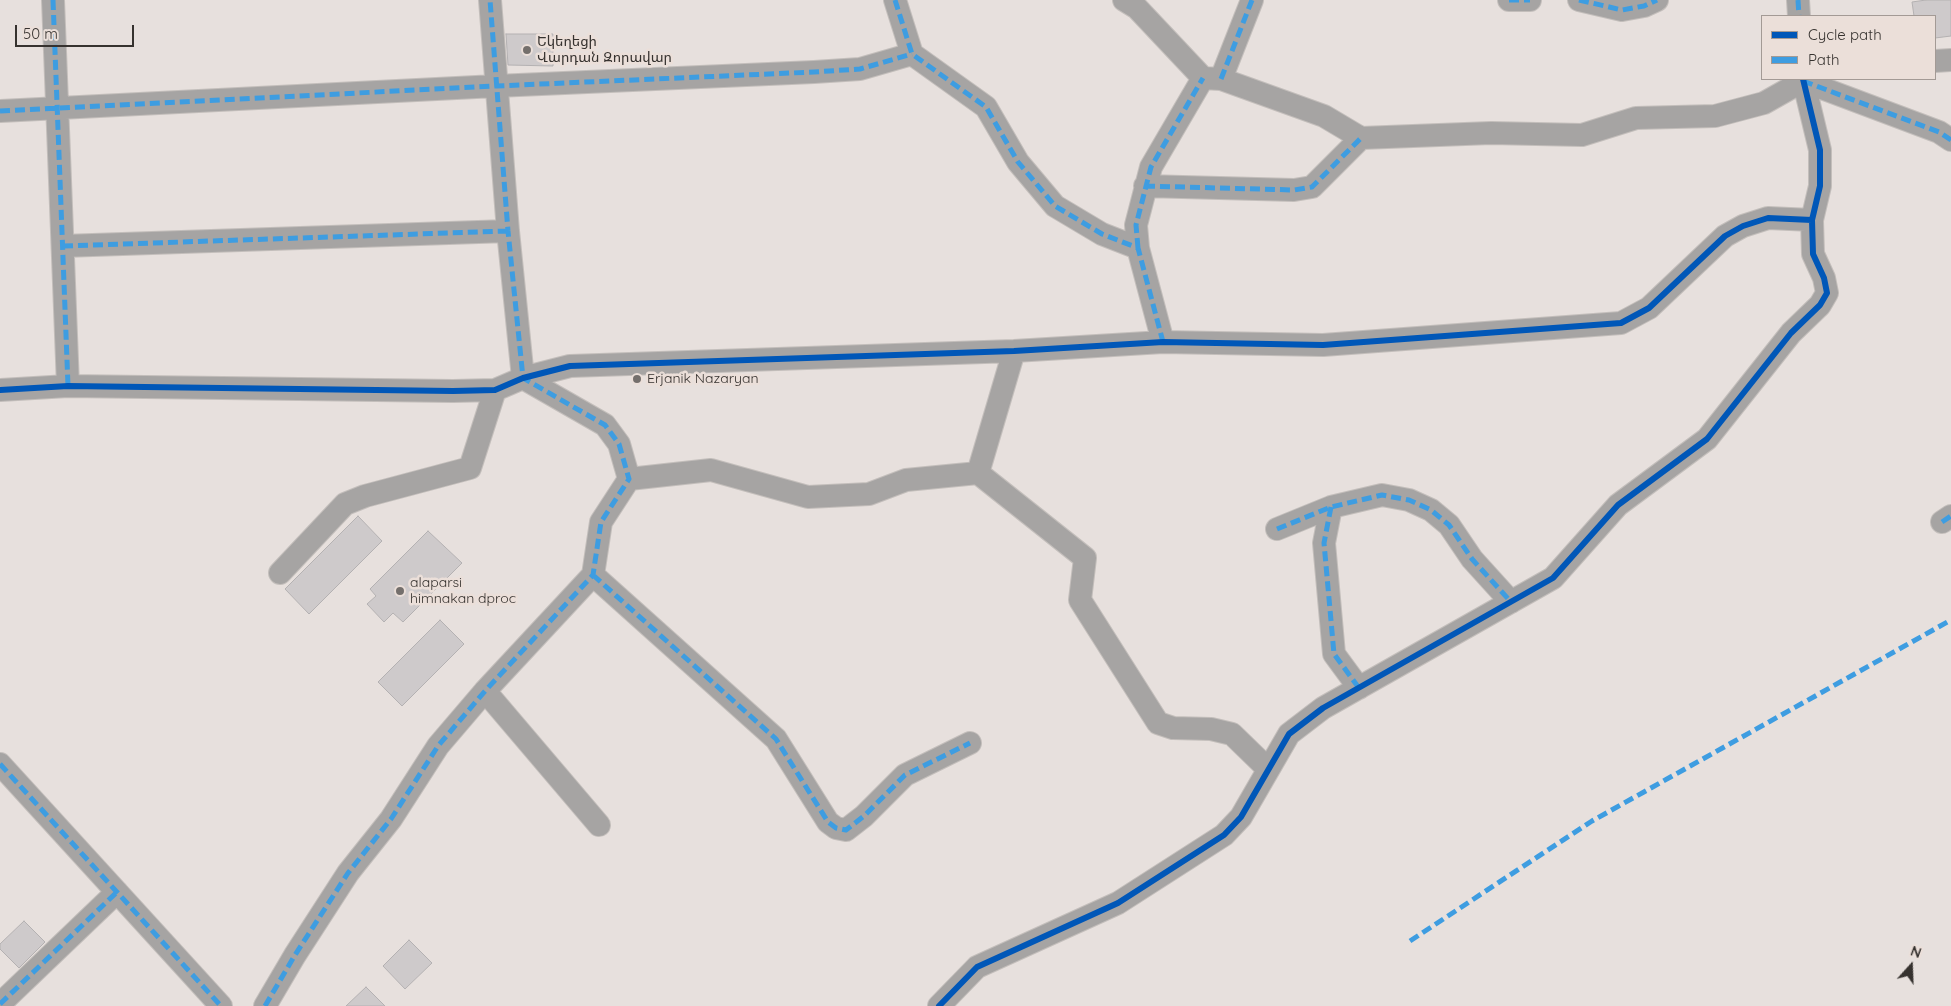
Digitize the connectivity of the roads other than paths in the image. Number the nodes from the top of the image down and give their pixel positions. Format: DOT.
graph roads {
  1 [pos="53,0"];
  2 [pos="490,0"];
  3 [pos="895,0"];
  4 [pos="1124,0"];
  5 [pos="1252,0"];
  6 [pos="1509,0"];
  7 [pos="1530,0"];
  8 [pos="1579,0"];
  9 [pos="1657,0"];
  10 [pos="1798,0"];
  11 [pos="1799,15"];
  12 [pos="912,54"];
  13 [pos="1951,60"];
  14 [pos="1936,61"];
  15 [pos="1212,78"];
  16 [pos="1806,80"];
  17 [pos="496,86"];
  18 [pos="57,109"];
  19 [pos="0,111"];
  20 [pos="1361,138"];
  21 [pos="1951,140"];
  22 [pos="1145,186"];
  23 [pos="1812,220"];
  24 [pos="508,231"];
  25 [pos="63,246"];
  26 [pos="1138,248"];
  27 [pos="1163,342"];
  28 [pos="1014,351"];
  29 [pos="523,378"];
  30 [pos="68,386"];
  31 [pos="0,390"];
  32 [pos="494,390"];
  33 [pos="978,473"];
  34 [pos="629,479"];
  35 [pos="1331,507"];
  36 [pos="1277,529"];
  37 [pos="280,573"];
  38 [pos="594,575"];
  39 [pos="1511,602"];
  40 [pos="1359,688"];
  41 [pos="485,691"];
  42 [pos="970,743"];
  43 [pos="0,764"];
  44 [pos="1268,769"];
  45 [pos="599,825"];
  46 [pos="117,892"];
  47 [pos="0,1004"];
  48 [pos="221,1006"];
  49 [pos="265,1006"];
  50 [pos="939,1006"];
  1 -- 18 [label="street"];
  2 -- 17 [label="street"];
  3 -- 12 [label="street"];
  4 -- 15 [label="street"];
  5 -- 15 [label="street"];
  6 -- 7 [label="street"];
  8 -- 9 [label="street"];
  10 -- 11 [label="street"];
  12 -- 17 [label="street"];
  12 -- 26 [label="street"];
  13 -- 14 [label="street"];
  15 -- 20 [label="street"];
  15 -- 22 [label="street"];
  16 -- 20 [label="street"];
  16 -- 21 [label="street"];
  16 -- 23 [label="street"];
  17 -- 18 [label="street"];
  17 -- 24 [label="street"];
  18 -- 19 [label="street"];
  18 -- 25 [label="street"];
  20 -- 22 [label="street"];
  22 -- 26 [label="street"];
  23 -- 27 [label="street"];
  23 -- 39 [label="street"];
  24 -- 25 [label="street"];
  24 -- 29 [label="street"];
  25 -- 30 [label="street"];
  26 -- 27 [label="street"];
  27 -- 28 [label="street"];
  28 -- 29 [label="street"];
  28 -- 33 [label="street"];
  29 -- 32 [label="street"];
  29 -- 34 [label="street"];
  30 -- 31 [label="street"];
  30 -- 32 [label="street"];
  32 -- 37 [label="street"];
  33 -- 34 [label="street"];
  33 -- 44 [label="street"];
  34 -- 38 [label="street"];
  35 -- 36 [label="street"];
  35 -- 39 [label="street"];
  35 -- 40 [label="street"];
  38 -- 41 [label="street"];
  38 -- 42 [label="street"];
  39 -- 40 [label="street"];
  40 -- 44 [label="street"];
  41 -- 45 [label="street"];
  41 -- 49 [label="street"];
  43 -- 46 [label="street"];
  44 -- 50 [label="street"];
  46 -- 47 [label="street"];
  46 -- 48 [label="street"];
}
